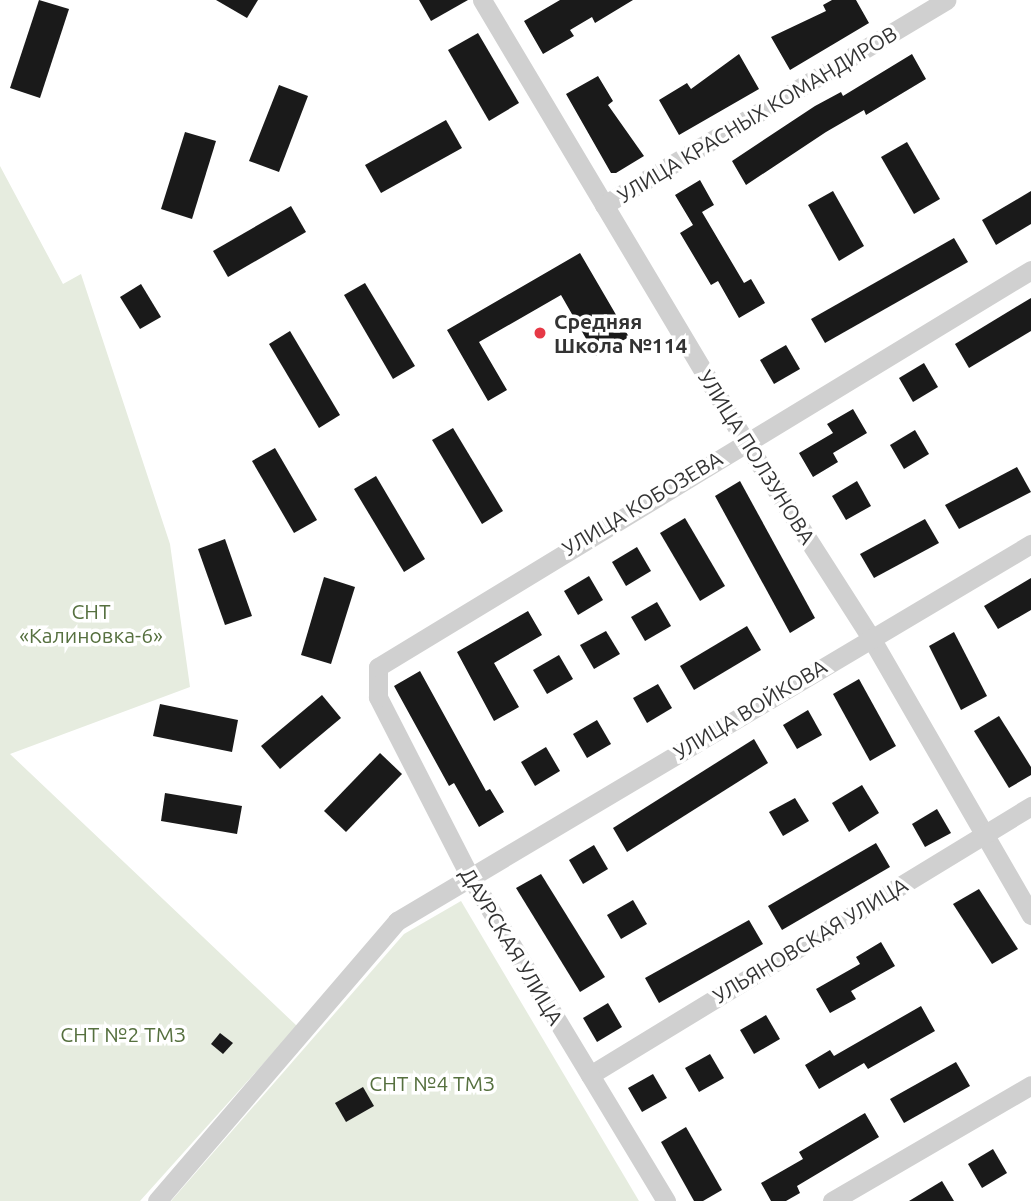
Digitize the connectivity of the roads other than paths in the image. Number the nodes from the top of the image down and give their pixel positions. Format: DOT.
graph roads {
  1 [pos="946,0"];
  2 [pos="492,4"];
  3 [pos="604,205"];
  4 [pos="1031,270"];
  5 [pos="745,441"];
  6 [pos="1031,544"];
  7 [pos="871,638"];
  8 [pos="375,682"];
  9 [pos="1031,806"];
  10 [pos="985,834"];
  11 [pos="469,875"];
  12 [pos="1031,915"];
  13 [pos="590,1075"];
  14 [pos="1031,1085"];
  15 [pos="157,1201"];
  16 [pos="666,1201"];
  17 [pos="832,1201"];
  1 -- 3 [label="street, УЛИЦА КРАСНЫХ КОМАНДИРОВ"];
  2 -- 3 [label="street, УЛИЦА ПОЛЗУНОВА"];
  3 -- 5 [label="street, УЛИЦА ПОЛЗУНОВА"];
  4 -- 5 [label="street, УЛИЦА КОБОЗЕВА"];
  5 -- 7 [label="street, УЛИЦА ПОЛЗУНОВА"];
  5 -- 8 [label="street, УЛИЦА КОБОЗЕВА"];
  6 -- 7 [label="street, УЛИЦА ВОЙКОВА"];
  7 -- 10 [label="street, УЛИЦА ПОЛЗУНОВА"];
  7 -- 11 [label="street, УЛИЦА ВОЙКОВА"];
  8 -- 11 [label="street, ДАУРСКАЯ УЛИЦА"];
  9 -- 10 [label="street, УЛЬЯНОВСКАЯ УЛИЦА"];
  10 -- 12 [label="street, УЛИЦА ПОЛЗУНОВА"];
  10 -- 13 [label="street, УЛЬЯНОВСКАЯ УЛИЦА"];
  11 -- 13 [label="street, ДАУРСКАЯ УЛИЦА"];
  11 -- 15 [label="street, УЛИЦА ВОЙКОВА"];
  13 -- 16 [label="street, ДАУРСКАЯ УЛИЦА"];
  14 -- 17 [label="street"];
}
